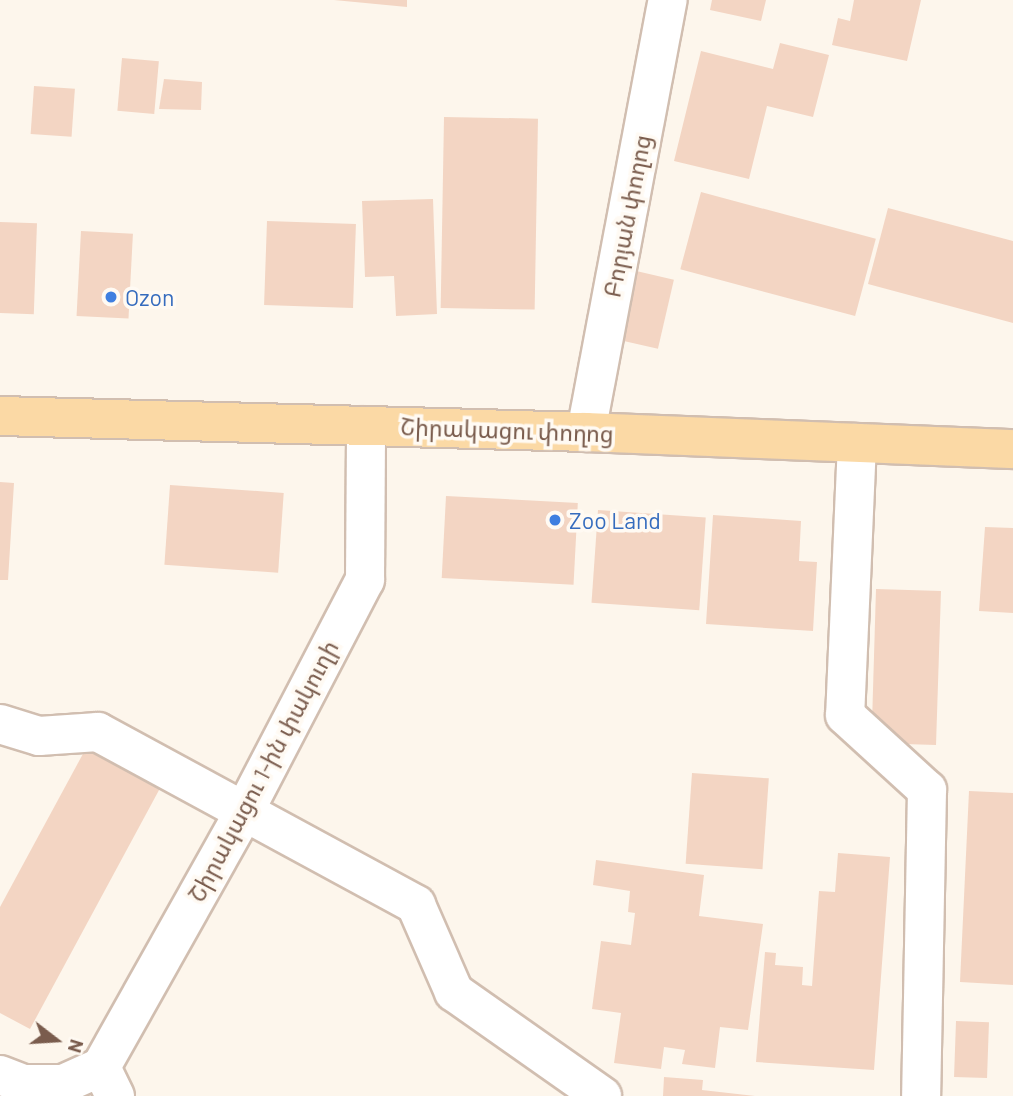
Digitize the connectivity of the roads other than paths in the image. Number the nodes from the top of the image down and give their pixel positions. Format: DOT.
graph roads {
  1 [pos="668,0"];
  2 [pos="0,416"];
  3 [pos="366,426"];
  4 [pos="586,432"];
  5 [pos="857,443"];
  6 [pos="1013,449"];
  7 [pos="0,724"];
  8 [pos="244,812"];
  9 [pos="0,1075"];
  10 [pos="108,1082"];
  11 [pos="601,1096"];
  12 [pos="921,1096"];
  1 -- 4 [label="street, Բորյան փողոց"];
  2 -- 3 [label="main road, Շիրակացու փողոց"];
  3 -- 4 [label="main road, Շիրակացու փողոց"];
  3 -- 8 [label="street, Շիրակացու 1-ին փակուղի"];
  4 -- 5 [label="main road, Շիրակացու փողոց"];
  5 -- 6 [label="main road, Շիրակացու փողոց"];
  5 -- 12 [label="street"];
  7 -- 8 [label="street"];
  8 -- 10 [label="street, Շիրակացու 1-ին փակուղի"];
  8 -- 11 [label="street"];
  9 -- 10 [label="street"];
}
